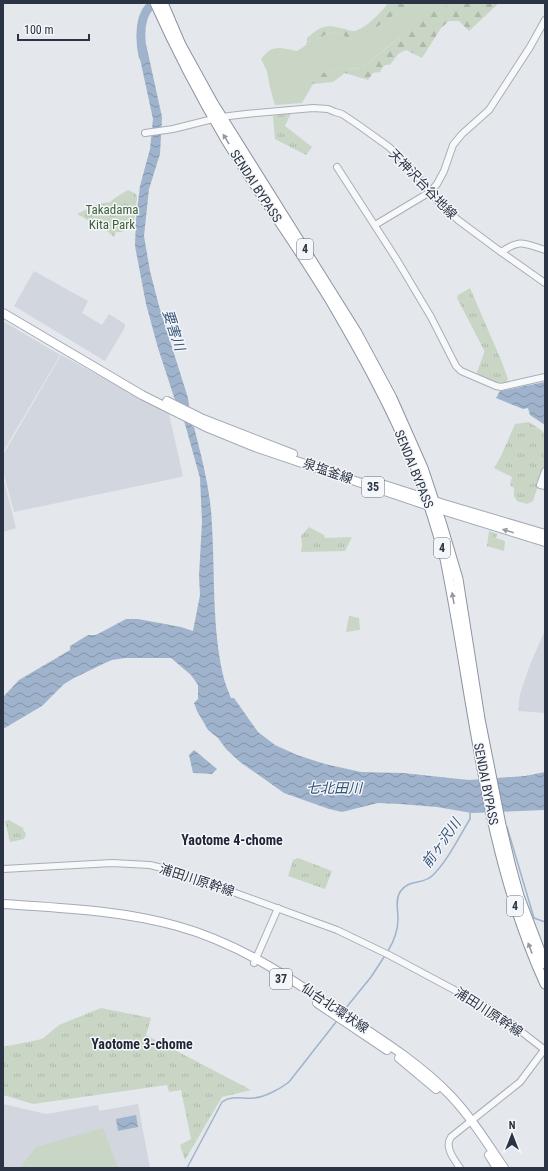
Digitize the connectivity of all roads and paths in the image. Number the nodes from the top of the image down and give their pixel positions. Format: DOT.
graph roads {
  1 [pos="155,3"];
  2 [pos="163,3"];
  3 [pos="545,20"];
  4 [pos="218,118"];
  5 [pos="145,133"];
  6 [pos="337,167"];
  7 [pos="430,192"];
  8 [pos="375,225"];
  9 [pos="545,250"];
  10 [pos="501,252"];
  11 [pos="545,283"];
  12 [pos="3,307"];
  13 [pos="3,314"];
  14 [pos="545,377"];
  15 [pos="175,409"];
  16 [pos="545,471"];
  17 [pos="545,486"];
  18 [pos="432,504"];
  19 [pos="545,534"];
  20 [pos="545,542"];
  21 [pos="497,825"];
  22 [pos="3,869"];
  23 [pos="3,904"];
  24 [pos="278,908"];
  25 [pos="3,909"];
  26 [pos="255,960"];
  27 [pos="545,964"];
  28 [pos="545,984"];
  29 [pos="544,1050"];
  30 [pos="470,1122"];
  31 [pos="460,1168"];
  32 [pos="497,1168"];
  33 [pos="504,1168"];
  1 -- 4 [label="highway, SENDAI BYPASS / 4"];
  2 -- 4 [label="highway, SENDAI BYPASS / 4"];
  3 -- 7 [label="street"];
  4 -- 5 [label="street, 天神沢台谷地線"];
  4 -- 7 [label="street, 天神沢台谷地線"];
  4 -- 18 [label="highway, SENDAI BYPASS / 4"];
  6 -- 8 [label="street"];
  7 -- 8 [label="street"];
  7 -- 10 [label="street, 天神沢台谷地線"];
  8 -- 14 [label="street"];
  9 -- 10 [label="street"];
  10 -- 11 [label="street, 天神沢台谷地線"];
  12 -- 15 [label="main road, 35"];
  13 -- 15 [label="main road, 35"];
  15 -- 18 [label="main road, 泉塩釜線 / 35"];
  16 -- 17 [label="street"];
  18 -- 19 [label="main road, 35"];
  20 -- 18 [label="main road, 泉塩釜線 / 35, one-way"];
  18 -- 21 [label="highway, SENDAI BYPASS / 4"];
  21 -- 27 [label="highway, SENDAI BYPASS / 4"];
  28 -- 21 [label="highway, SENDAI BYPASS / 4, one-way"];
  22 -- 24 [label="street, 浦田川原幹線"];
  23 -- 26 [label="main road, 仙台北環状線 / 37"];
  24 -- 26 [label="street"];
  24 -- 29 [label="street, 浦田川原幹線"];
  25 -- 26 [label="main road, 仙台北環状線 / 37"];
  26 -- 30 [label="main road, 仙台北環状線 / 37"];
  29 -- 30 [label="street"];
  30 -- 31 [label="street"];
  30 -- 32 [label="main road, 仙台北環状線 / 37"];
  30 -- 33 [label="main road, 仙台北環状線 / 37"];
}
